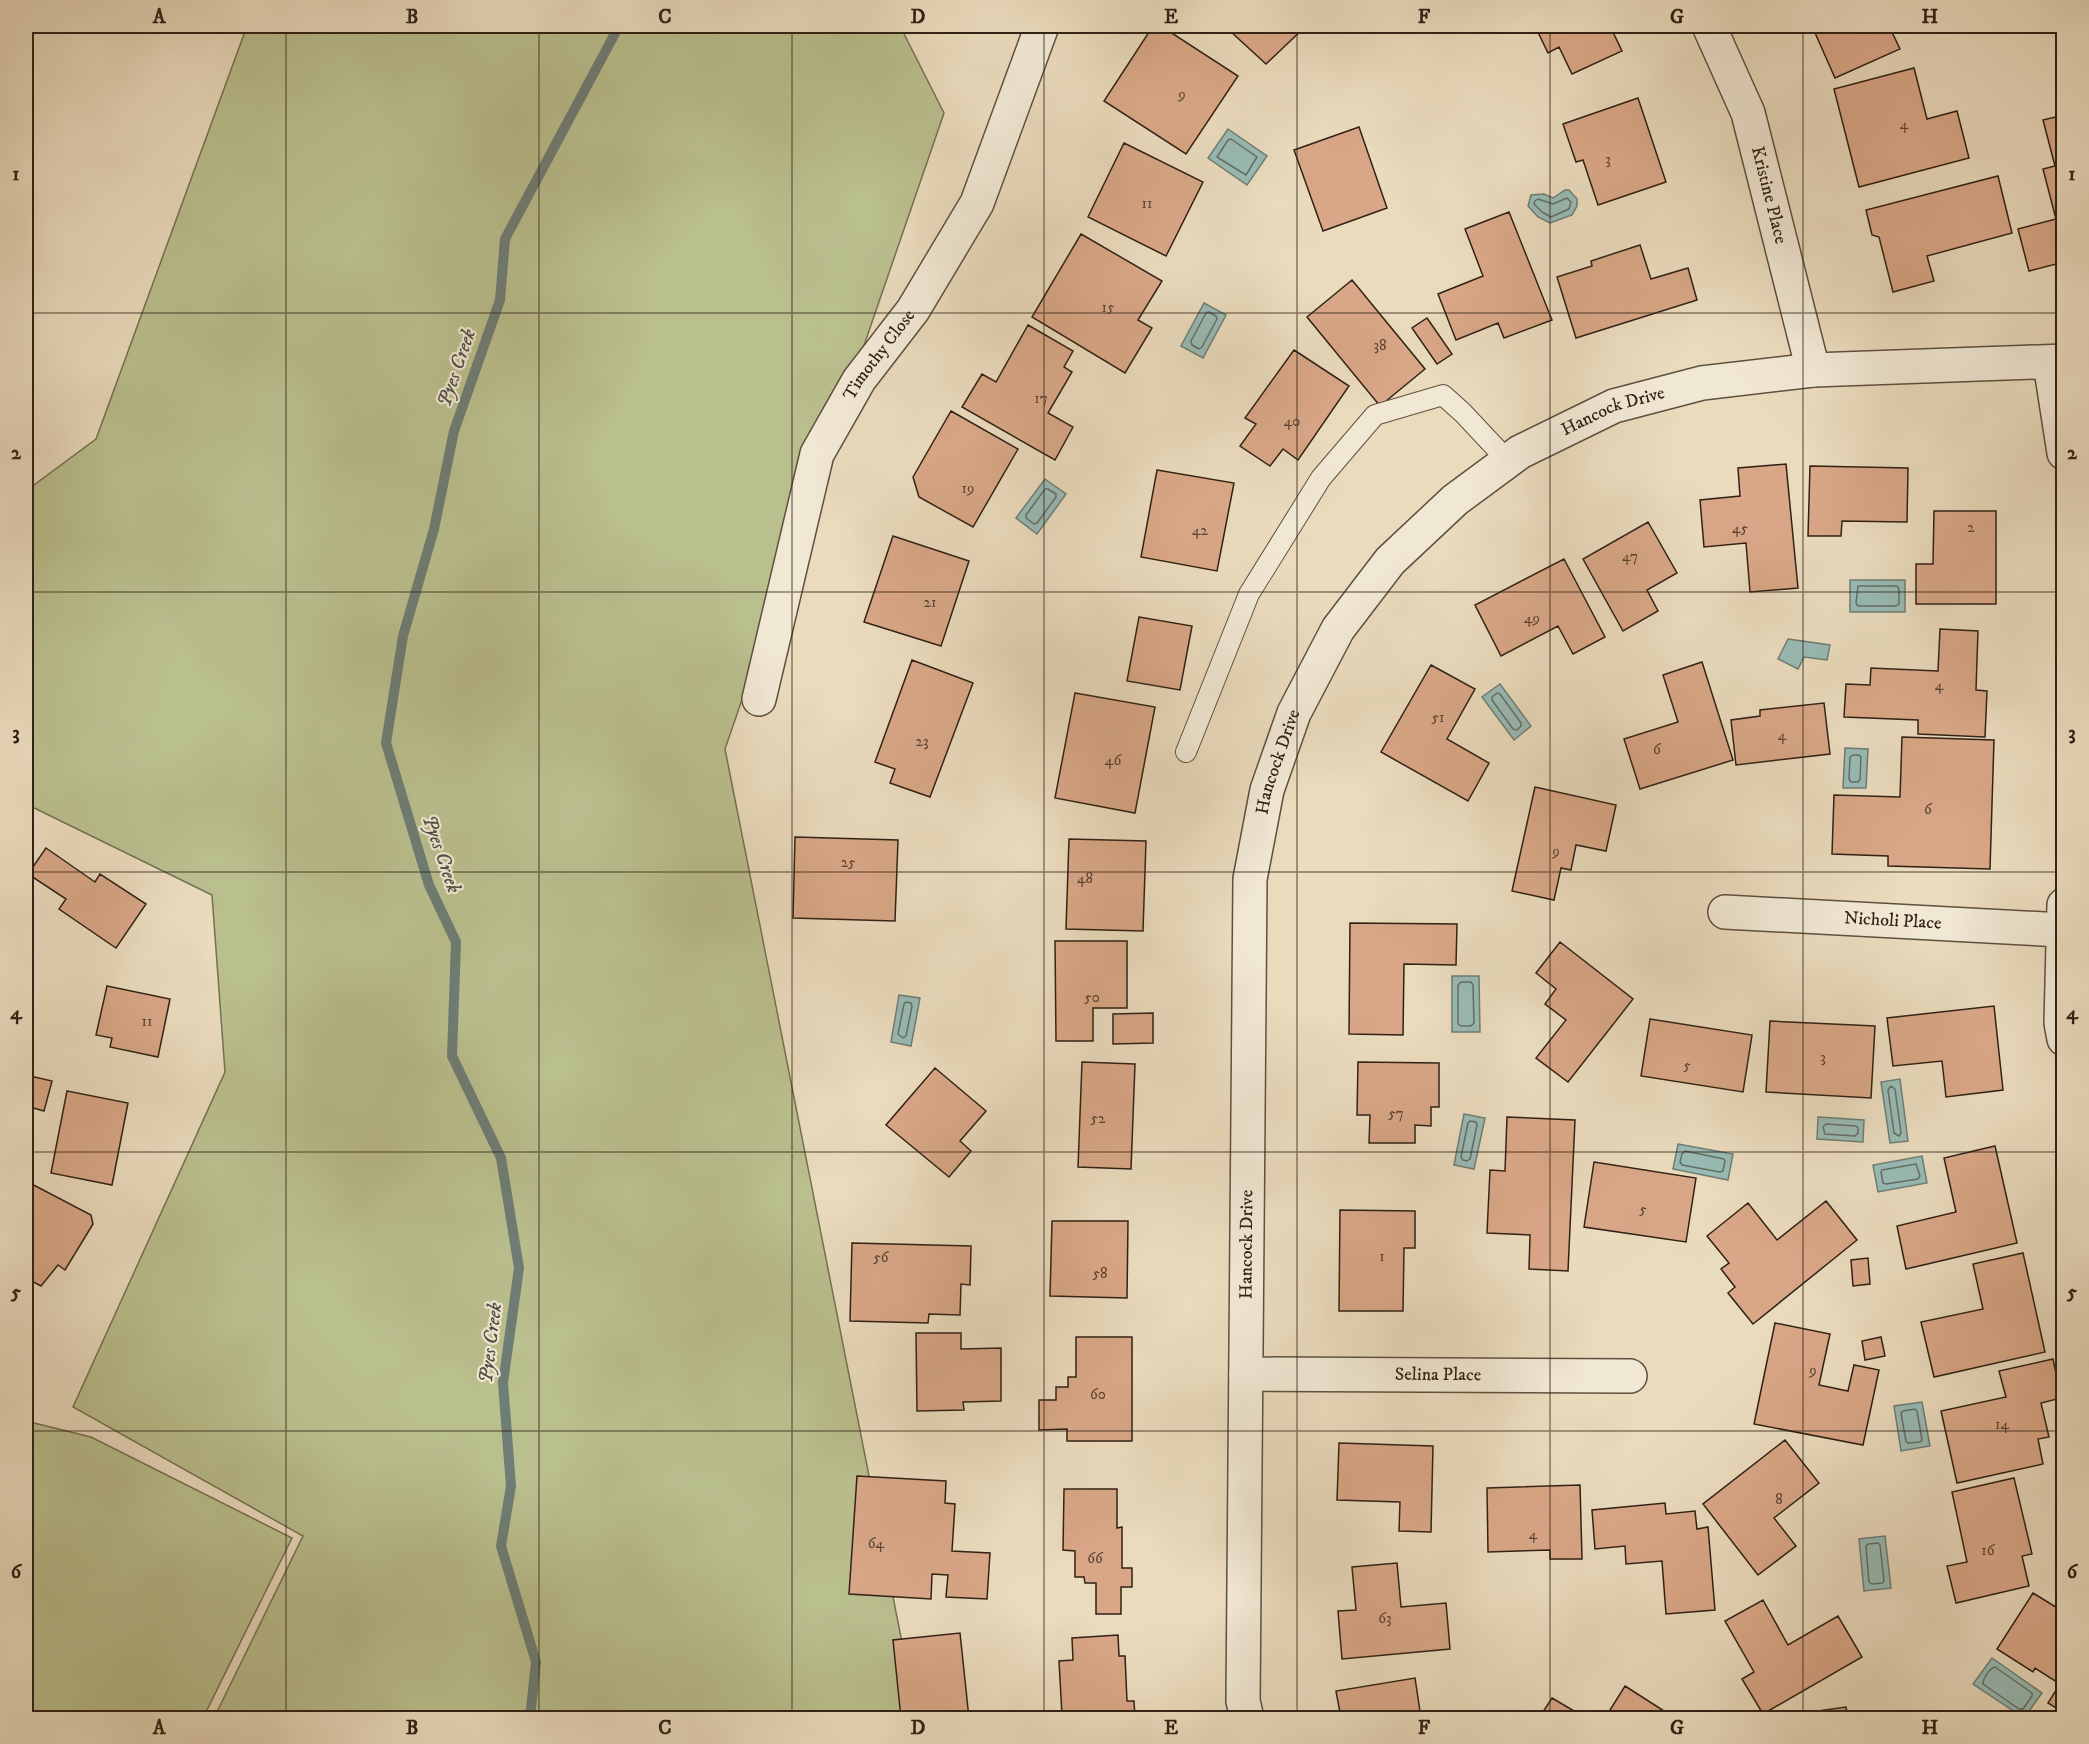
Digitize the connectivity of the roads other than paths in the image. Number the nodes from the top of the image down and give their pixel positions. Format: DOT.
graph roads {
  1 [pos="1042,26"];
  2 [pos="1708,26"];
  3 [pos="2057,362"];
  4 [pos="1813,370"];
  5 [pos="2064,453"];
  6 [pos="1508,461"];
  7 [pos="759,699"];
  8 [pos="1186,752"];
  9 [pos="1725,912"];
  10 [pos="2063,917"];
  11 [pos="2064,1039"];
  12 [pos="1246,1374"];
  13 [pos="1630,1376"];
  14 [pos="1247,1719"];
  1 -- 7 [label="street, Timothy Close"];
  2 -- 4 [label="street, Kristine Place"];
  3 -- 4 [label="street, Hancock Drive"];
  3 -- 5 [label="street"];
  4 -- 6 [label="street, Hancock Drive"];
  6 -- 8 [label="lane"];
  6 -- 12 [label="street, Hancock Drive"];
  9 -- 10 [label="street, Nicholi Place"];
  10 -- 11 [label="street"];
  12 -- 13 [label="street, Selina Place"];
  12 -- 14 [label="street, Hancock Drive"];
}
